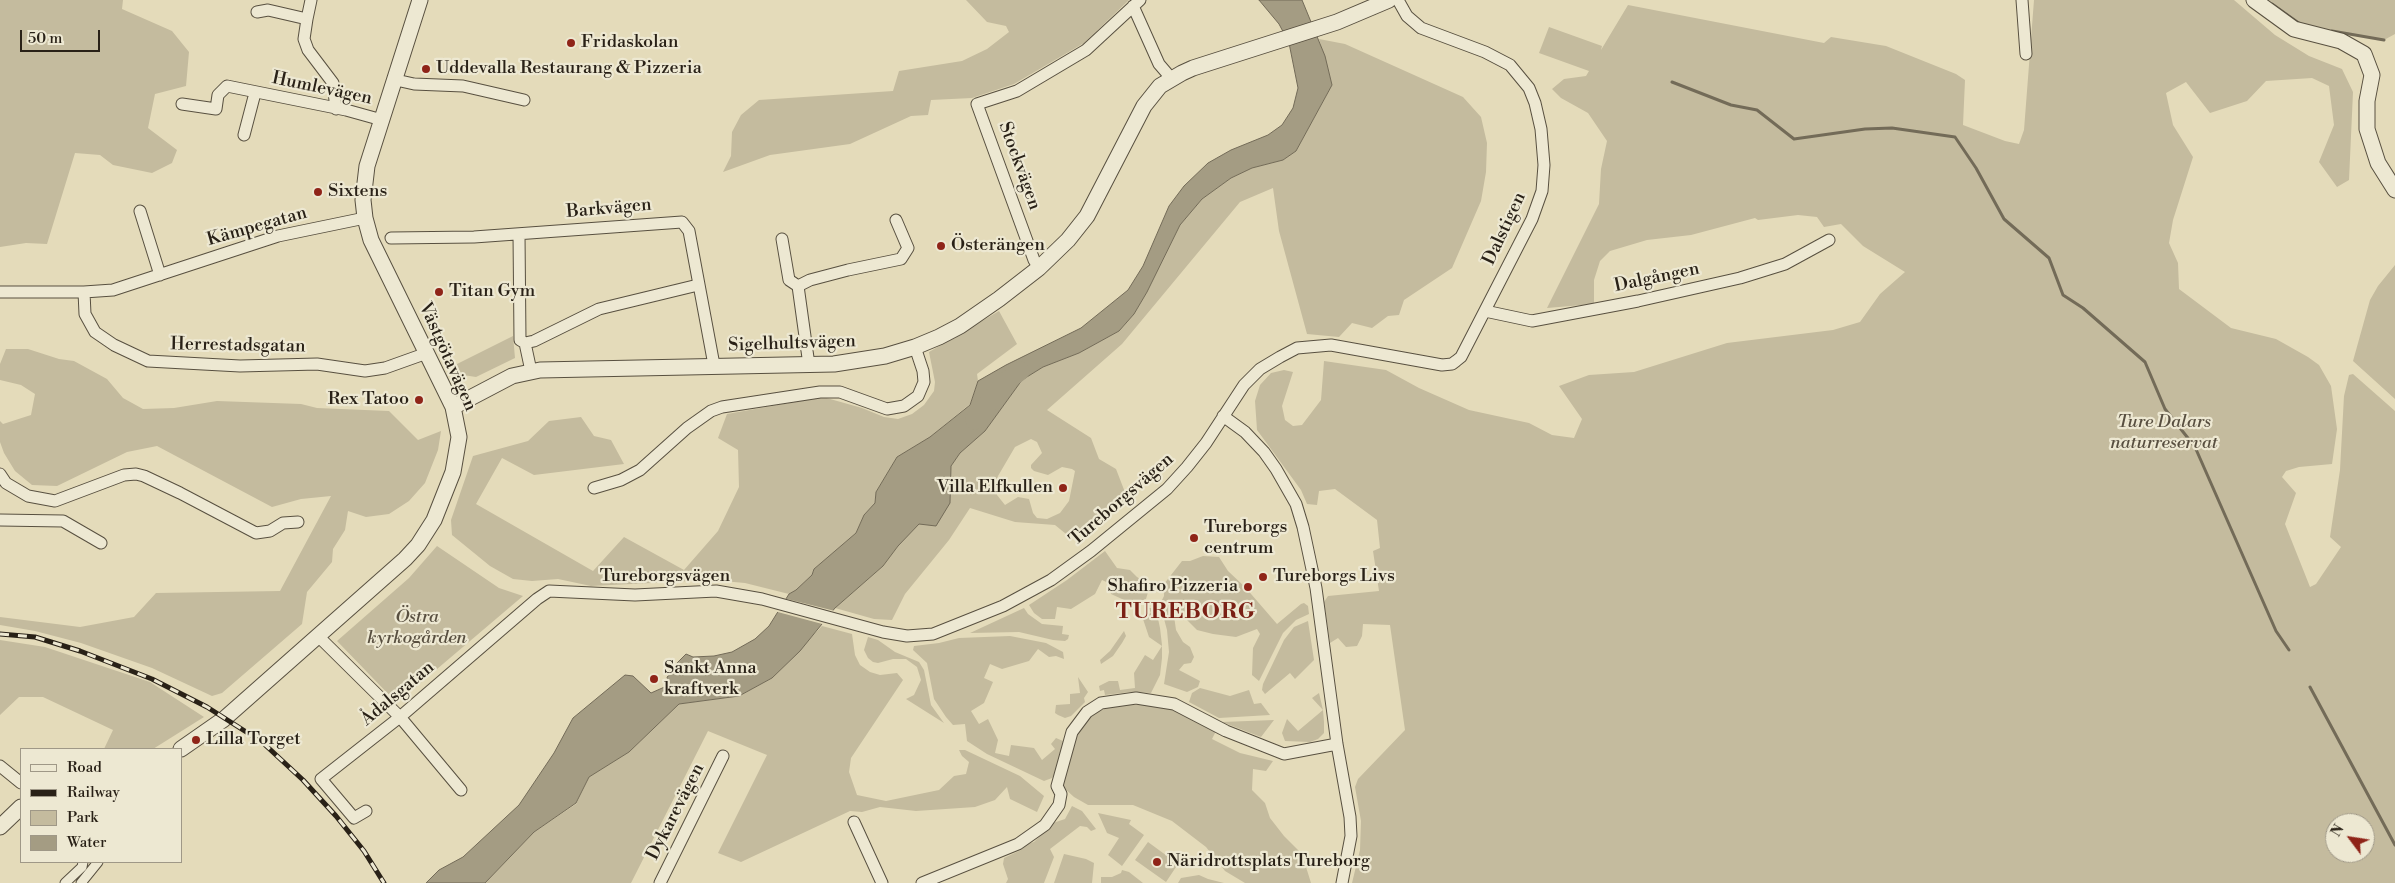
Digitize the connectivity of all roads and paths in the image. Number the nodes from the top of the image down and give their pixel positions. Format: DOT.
graph roads {
  1 [pos="311,0"];
  2 [pos="420,0"];
  3 [pos="1389,0"];
  4 [pos="1398,0"];
  5 [pos="2022,0"];
  6 [pos="2254,0"];
  7 [pos="1136,3"];
  8 [pos="256,12"];
  9 [pos="307,19"];
  10 [pos="2026,54"];
  11 [pos="1171,78"];
  12 [pos="396,80"];
  13 [pos="255,93"];
  14 [pos="524,100"];
  15 [pos="182,104"];
  16 [pos="336,109"];
  17 [pos="382,120"];
  18 [pos="244,135"];
  19 [pos="2395,190"];
  20 [pos="140,211"];
  21 [pos="365,218"];
  22 [pos="896,220"];
  23 [pos="519,234"];
  24 [pos="390,238"];
  25 [pos="782,239"];
  26 [pos="1829,240"];
  27 [pos="1039,268"];
  28 [pos="160,275"];
  29 [pos="698,285"];
  30 [pos="798,286"];
  31 [pos="0,292"];
  32 [pos="84,292"];
  33 [pos="1485,311"];
  34 [pos="525,343"];
  35 [pos="915,347"];
  36 [pos="427,354"];
  37 [pos="714,365"];
  38 [pos="809,365"];
  39 [pos="1448,365"];
  40 [pos="531,371"];
  41 [pos="453,407"];
  42 [pos="1224,416"];
  43 [pos="0,474"];
  44 [pos="594,488"];
  45 [pos="0,520"];
  46 [pos="298,522"];
  47 [pos="101,543"];
  48 [pos="542,595"];
  49 [pos="318,636"];
  50 [pos="400,716"];
  51 [pos="1337,744"];
  52 [pos="182,748"];
  53 [pos="723,756"];
  54 [pos="0,766"];
  55 [pos="20,782"];
  56 [pos="460,790"];
  57 [pos="20,808"];
  58 [pos="366,811"];
  59 [pos="854,822"];
  60 [pos="0,826"];
  61 [pos="96,863"];
  62 [pos="84,868"];
  63 [pos="65,883"];
  64 [pos="80,883"];
  65 [pos="660,883"];
  66 [pos="882,883"];
  67 [pos="922,883"];
  68 [pos="1342,883"];
  1 -- 9 [label="street"];
  2 -- 12 [label="street, Västgötavägen"];
  3 -- 11 [label="street, Sigelhultsvägen"];
  4 -- 33 [label="street, Dalstigen"];
  5 -- 10 [label="street"];
  6 -- 19 [label="street"];
  7 -- 11 [label="street"];
  7 -- 27 [label="street, Stockvägen"];
  8 -- 9 [label="street"];
  9 -- 16 [label="street"];
  11 -- 27 [label="street, Sigelhultsvägen"];
  12 -- 14 [label="street"];
  12 -- 17 [label="street, Västgötavägen"];
  13 -- 15 [label="street, Humlevägen"];
  13 -- 16 [label="street, Humlevägen"];
  13 -- 18 [label="street, Humlevägen"];
  16 -- 17 [label="street, Humlevägen"];
  17 -- 21 [label="street, Västgötavägen"];
  20 -- 28 [label="street"];
  21 -- 28 [label="street, Kämpegatan"];
  21 -- 36 [label="street, Västgötavägen"];
  22 -- 30 [label="street"];
  23 -- 24 [label="street, Barkvägen"];
  23 -- 29 [label="street, Barkvägen"];
  23 -- 34 [label="street"];
  25 -- 30 [label="street"];
  26 -- 33 [label="street, Dalgången"];
  27 -- 35 [label="street, Sigelhultsvägen"];
  28 -- 32 [label="street, Kämpegatan"];
  29 -- 34 [label="street"];
  29 -- 37 [label="street, Barkvägen"];
  30 -- 38 [label="street"];
  31 -- 32 [label="street, Kämpegatan"];
  32 -- 36 [label="street, Herrestadsgatan"];
  33 -- 39 [label="street, Dalstigen"];
  34 -- 40 [label="street"];
  35 -- 38 [label="street, Sigelhultsvägen"];
  35 -- 44 [label="street"];
  36 -- 41 [label="street, Västgötavägen"];
  37 -- 38 [label="street, Sigelhultsvägen"];
  37 -- 40 [label="street, Sigelhultsvägen"];
  39 -- 42 [label="street, Tureborgsvägen"];
  40 -- 41 [label="street, Sigelhultsvägen"];
  41 -- 49 [label="street, Västgötavägen"];
  42 -- 48 [label="street, Tureborgsvägen"];
  42 -- 51 [label="street"];
  43 -- 46 [label="street"];
  45 -- 47 [label="street"];
  48 -- 50 [label="street, Ådalsgatan"];
  49 -- 50 [label="street"];
  49 -- 52 [label="street, Västgötavägen"];
  50 -- 56 [label="street"];
  50 -- 58 [label="street, Ådalsgatan"];
  51 -- 67 [label="street"];
  51 -- 68 [label="street"];
  53 -- 65 [label="street, Dykarevägen"];
  54 -- 55 [label="street"];
  57 -- 60 [label="street"];
  59 -- 66 [label="street"];
  61 -- 62 [label="street"];
  62 -- 63 [label="street"];
  62 -- 64 [label="street"];
}
